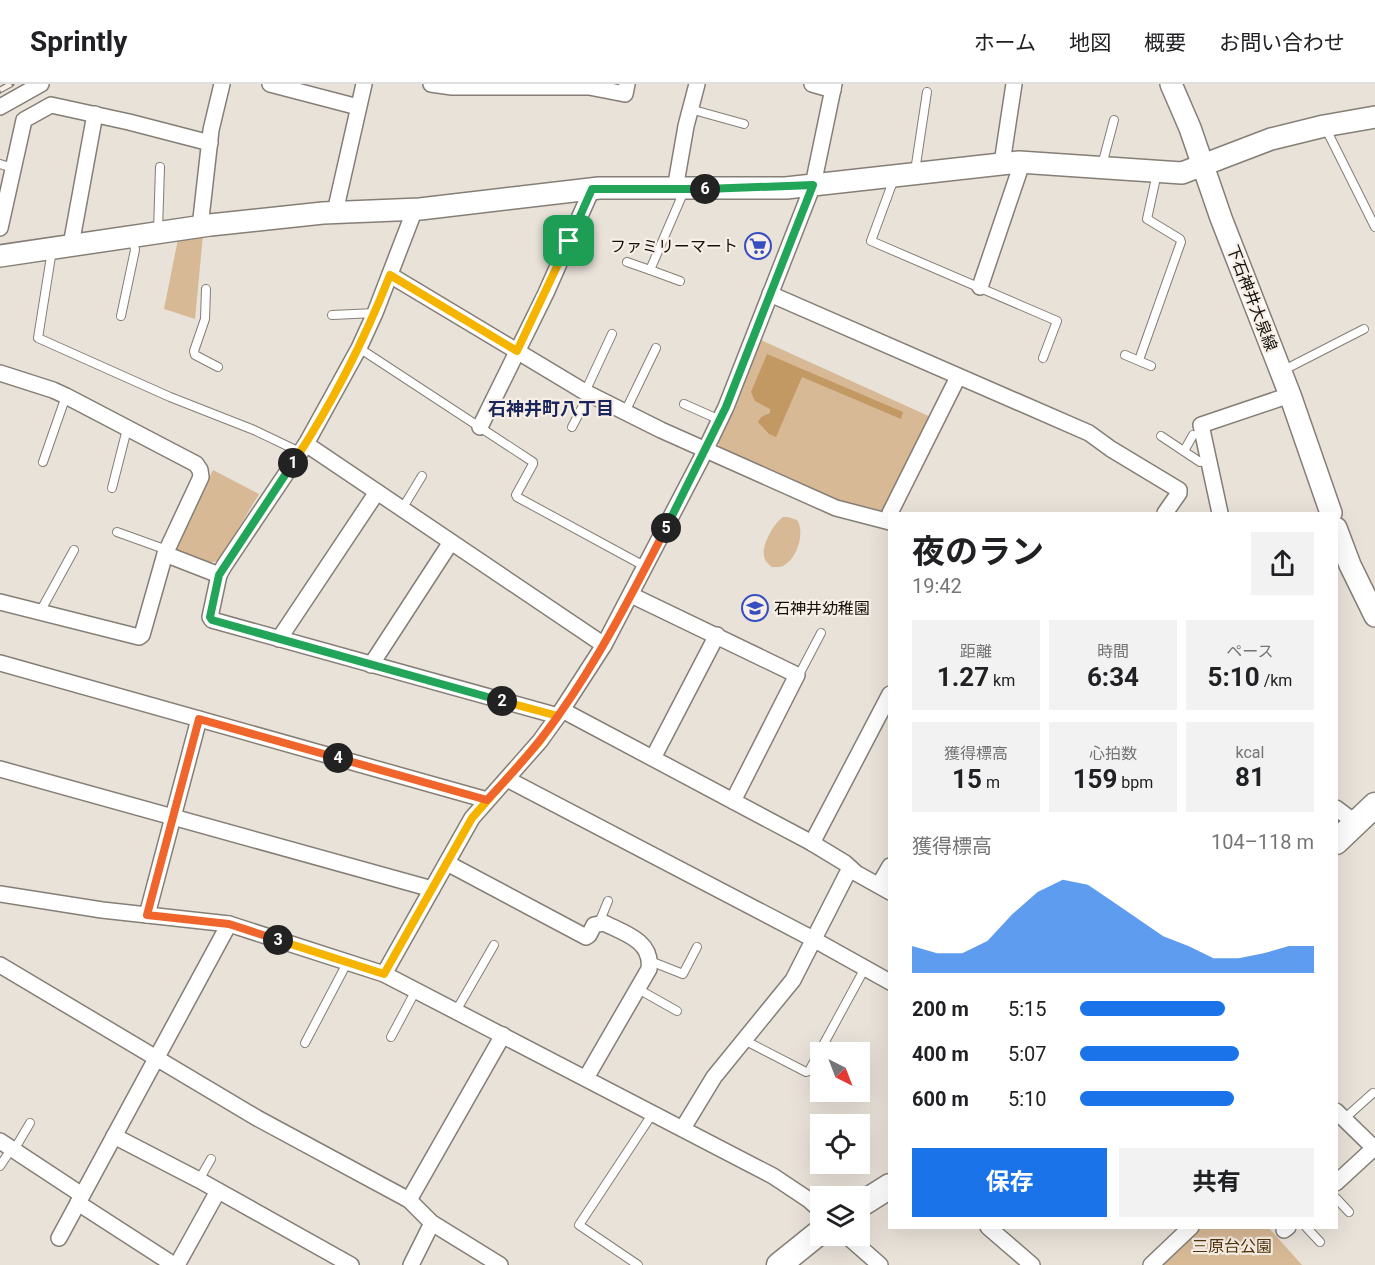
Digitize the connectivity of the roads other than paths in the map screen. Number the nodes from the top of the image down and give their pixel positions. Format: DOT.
graph roads {
  1 [pos="41,84"];
  2 [pos="222,84"];
  3 [pos="270,84"];
  4 [pos="364,84"];
  5 [pos="431,84"];
  6 [pos="627,84"];
  7 [pos="697,84"];
  8 [pos="812,84"];
  9 [pos="1014,84"];
  10 [pos="1171,84"];
  11 [pos="834,87"];
  12 [pos="927,92"];
  13 [pos="0,107"];
  14 [pos="358,107"];
  15 [pos="690,109"];
  16 [pos="95,114"];
  17 [pos="1375,117"];
  18 [pos="1114,120"];
  19 [pos="744,124"];
  20 [pos="1324,126"];
  21 [pos="210,143"];
  22 [pos="1010,162"];
  23 [pos="1201,165"];
  24 [pos="7,166"];
  25 [pos="160,167"];
  26 [pos="1102,167"];
  27 [pos="1158,172"];
  28 [pos="915,173"];
  29 [pos="892,176"];
  30 [pos="813,185"];
  31 [pos="592,189"];
  32 [pos="680,189"];
  33 [pos="415,209"];
  34 [pos="335,212"];
  35 [pos="200,226"];
  36 [pos="1375,226"];
  37 [pos="0,228"];
  38 [pos="158,233"];
  39 [pos="132,237"];
  40 [pos="62,247"];
  41 [pos="0,256"];
  42 [pos="627,262"];
  43 [pos="650,270"];
  44 [pos="390,275"];
  45 [pos="680,281"];
  46 [pos="980,287"];
  47 [pos="206,290"];
  48 [pos="770,294"];
  49 [pos="375,314"];
  50 [pos="332,315"];
  51 [pos="121,316"];
  52 [pos="1364,329"];
  53 [pos="612,334"];
  54 [pos="359,348"];
  55 [pos="656,348"];
  56 [pos="517,351"];
  57 [pos="1125,355"];
  58 [pos="1042,358"];
  59 [pos="1139,360"];
  60 [pos="1151,366"];
  61 [pos="218,367"];
  62 [pos="1280,372"];
  63 [pos="0,373"];
  64 [pos="958,377"];
  65 [pos="587,393"];
  66 [pos="1290,395"];
  67 [pos="66,396"];
  68 [pos="684,404"];
  69 [pos="625,412"];
  70 [pos="720,420"];
  71 [pos="572,427"];
  72 [pos="480,428"];
  73 [pos="127,429"];
  74 [pos="1193,435"];
  75 [pos="1161,436"];
  76 [pos="303,448"];
  77 [pos="705,451"];
  78 [pos="1184,451"];
  79 [pos="1209,460"];
  80 [pos="43,462"];
  81 [pos="422,476"];
  82 [pos="112,488"];
  83 [pos="377,492"];
  84 [pos="402,509"];
  85 [pos="891,512"];
  86 [pos="1166,512"];
  87 [pos="1220,512"];
  88 [pos="1331,512"];
  89 [pos="888,517"];
  90 [pos="117,532"];
  91 [pos="1338,533"];
  92 [pos="451,542"];
  93 [pos="74,550"];
  94 [pos="166,552"];
  95 [pos="646,567"];
  96 [pos="219,575"];
  97 [pos="631,595"];
  98 [pos="0,602"];
  99 [pos="39,613"];
  100 [pos="1375,615"];
  101 [pos="821,633"];
  102 [pos="717,635"];
  103 [pos="279,639"];
  104 [pos="604,645"];
  105 [pos="0,663"];
  106 [pos="371,665"];
  107 [pos="797,675"];
  108 [pos="888,698"];
  109 [pos="560,713"];
  110 [pos="199,719"];
  111 [pos="653,758"];
  112 [pos="0,769"];
  113 [pos="507,779"];
  114 [pos="487,800"];
  115 [pos="733,801"];
  116 [pos="1338,808"];
  117 [pos="1368,815"];
  118 [pos="173,816"];
  119 [pos="1338,840"];
  120 [pos="812,843"];
  121 [pos="447,863"];
  122 [pos="850,868"];
  123 [pos="888,873"];
  124 [pos="884,888"];
  125 [pos="432,889"];
  126 [pos="0,894"];
  127 [pos="608,900"];
  128 [pos="147,915"];
  129 [pos="599,923"];
  130 [pos="229,924"];
  131 [pos="813,939"];
  132 [pos="494,945"];
  133 [pos="697,947"];
  134 [pos="650,961"];
  135 [pos="347,963"];
  136 [pos="0,964"];
  137 [pos="865,968"];
  138 [pos="384,974"];
  139 [pos="888,981"];
  140 [pos="638,989"];
  141 [pos="416,990"];
  142 [pos="456,1011"];
  143 [pos="677,1011"];
  144 [pos="503,1035"];
  145 [pos="391,1036"];
  146 [pos="744,1040"];
  147 [pos="304,1043"];
  148 [pos="156,1058"];
  149 [pos="586,1078"];
  150 [pos="1373,1093"];
  151 [pos="653,1113"];
  152 [pos="1340,1115"];
  153 [pos="30,1123"];
  154 [pos="683,1128"];
  155 [pos="114,1136"];
  156 [pos="9,1146"];
  157 [pos="1375,1148"];
  158 [pos="211,1159"];
  159 [pos="0,1166"];
  160 [pos="199,1180"];
  161 [pos="1338,1181"];
  162 [pos="888,1187"];
  163 [pos="218,1191"];
  164 [pos="80,1199"];
  165 [pos="870,1199"];
  166 [pos="409,1200"];
  167 [pos="1338,1200"];
  168 [pos="810,1201"];
  169 [pos="1349,1212"];
  170 [pos="432,1223"];
  171 [pos="990,1229"];
  172 [pos="1308,1229"];
  173 [pos="1183,1230"];
  174 [pos="59,1238"];
  175 [pos="810,1240"];
  176 [pos="1320,1242"];
  177 [pos="858,1246"];
  178 [pos="176,1265"];
  179 [pos="351,1265"];
  180 [pos="411,1265"];
  181 [pos="500,1265"];
  182 [pos="638,1265"];
  183 [pos="779,1265"];
  184 [pos="880,1265"];
  185 [pos="1032,1265"];
  186 [pos="1151,1265"];
  1 -- 13 [label="street"];
  2 -- 21 [label="street"];
  3 -- 14 [label="street"];
  4 -- 14 [label="street"];
  5 -- 6 [label="street"];
  7 -- 15 [label="street"];
  8 -- 11 [label="street"];
  9 -- 22 [label="street"];
  10 -- 23 [label="street, 下石神井大泉線"];
  11 -- 30 [label="street"];
  12 -- 28 [label="lane"];
  14 -- 34 [label="street"];
  15 -- 19 [label="lane"];
  15 -- 32 [label="street"];
  16 -- 21 [label="street"];
  16 -- 24 [label="street"];
  16 -- 40 [label="street"];
  17 -- 20 [label="street"];
  18 -- 26 [label="lane"];
  20 -- 23 [label="street"];
  20 -- 36 [label="lane"];
  21 -- 35 [label="street"];
  22 -- 26 [label="street"];
  22 -- 28 [label="street"];
  22 -- 46 [label="street"];
  23 -- 27 [label="street"];
  23 -- 62 [label="street, 下石神井大泉線"];
  24 -- 37 [label="street"];
  25 -- 38 [label="lane"];
  26 -- 27 [label="street"];
  27 -- 59 [label="lane"];
  28 -- 29 [label="street"];
  29 -- 30 [label="street"];
  29 -- 46 [label="lane"];
  30 -- 32 [label="street"];
  30 -- 48 [label="street"];
  31 -- 32 [label="street"];
  31 -- 33 [label="street"];
  31 -- 56 [label="street"];
  32 -- 43 [label="lane"];
  33 -- 34 [label="street"];
  33 -- 44 [label="street"];
  34 -- 35 [label="street"];
  35 -- 38 [label="street"];
  38 -- 39 [label="street"];
  39 -- 40 [label="street"];
  39 -- 51 [label="lane"];
  40 -- 41 [label="street"];
  40 -- 76 [label="lane"];
  42 -- 43 [label="lane"];
  43 -- 45 [label="lane"];
  44 -- 49 [label="street"];
  44 -- 56 [label="street"];
  46 -- 58 [label="lane"];
  47 -- 61 [label="lane"];
  48 -- 64 [label="street"];
  48 -- 70 [label="street"];
  49 -- 50 [label="lane"];
  49 -- 54 [label="street"];
  52 -- 62 [label="lane"];
  53 -- 65 [label="lane"];
  54 -- 72 [label="lane"];
  54 -- 76 [label="street"];
  55 -- 69 [label="lane"];
  56 -- 65 [label="street"];
  56 -- 72 [label="street"];
  57 -- 59 [label="lane"];
  59 -- 60 [label="lane"];
  62 -- 66 [label="street, 下石神井大泉線"];
  63 -- 67 [label="street"];
  64 -- 85 [label="street"];
  64 -- 86 [label="street"];
  65 -- 69 [label="street"];
  65 -- 71 [label="lane"];
  66 -- 79 [label="street"];
  66 -- 88 [label="street, 下石神井大泉線"];
  67 -- 73 [label="street"];
  67 -- 80 [label="lane"];
  68 -- 70 [label="lane"];
  69 -- 77 [label="street"];
  70 -- 77 [label="street"];
  72 -- 95 [label="lane"];
  73 -- 82 [label="lane"];
  73 -- 94 [label="street"];
  74 -- 78 [label="lane"];
  75 -- 78 [label="lane"];
  76 -- 83 [label="street"];
  76 -- 96 [label="street"];
  77 -- 89 [label="street"];
  77 -- 95 [label="street"];
  78 -- 79 [label="lane"];
  79 -- 87 [label="street"];
  81 -- 84 [label="lane"];
  83 -- 84 [label="street"];
  83 -- 103 [label="street"];
  84 -- 92 [label="street"];
  90 -- 94 [label="lane"];
  91 -- 100 [label="street"];
  92 -- 104 [label="street"];
  92 -- 106 [label="street"];
  93 -- 99 [label="lane"];
  94 -- 96 [label="street"];
  94 -- 99 [label="street"];
  95 -- 97 [label="street"];
  96 -- 103 [label="street"];
  97 -- 102 [label="street"];
  97 -- 104 [label="street"];
  98 -- 99 [label="street"];
  101 -- 107 [label="lane"];
  102 -- 107 [label="street"];
  102 -- 111 [label="street"];
  103 -- 106 [label="street"];
  104 -- 109 [label="street"];
  105 -- 110 [label="street"];
  106 -- 109 [label="street"];
  107 -- 115 [label="street"];
  108 -- 120 [label="street"];
  109 -- 111 [label="street"];
  109 -- 113 [label="street"];
  110 -- 114 [label="street"];
  110 -- 118 [label="street"];
  111 -- 115 [label="street"];
  112 -- 118 [label="street"];
  113 -- 114 [label="street"];
  113 -- 131 [label="street"];
  114 -- 121 [label="street"];
  115 -- 120 [label="street"];
  116 -- 117 [label="street"];
  117 -- 119 [label="main road"];
  118 -- 125 [label="street"];
  118 -- 128 [label="street"];
  120 -- 122 [label="street"];
  121 -- 125 [label="street"];
  121 -- 129 [label="street"];
  122 -- 124 [label="street"];
  122 -- 131 [label="street"];
  123 -- 124 [label="street"];
  125 -- 138 [label="street"];
  126 -- 128 [label="street"];
  127 -- 129 [label="lane"];
  128 -- 130 [label="street"];
  129 -- 134 [label="street"];
  130 -- 135 [label="street"];
  130 -- 148 [label="street"];
  131 -- 137 [label="street"];
  131 -- 146 [label="street"];
  132 -- 142 [label="lane"];
  133 -- 134 [label="lane"];
  134 -- 140 [label="street"];
  135 -- 138 [label="street"];
  135 -- 147 [label="lane"];
  136 -- 148 [label="street"];
  137 -- 139 [label="street"];
  137 -- 146 [label="lane"];
  138 -- 141 [label="street"];
  140 -- 143 [label="lane"];
  140 -- 149 [label="street"];
  141 -- 142 [label="street"];
  141 -- 145 [label="lane"];
  142 -- 144 [label="street"];
  144 -- 149 [label="street"];
  144 -- 166 [label="street"];
  146 -- 154 [label="street"];
  148 -- 155 [label="street"];
  148 -- 166 [label="street"];
  149 -- 151 [label="street"];
  150 -- 152 [label="lane"];
  151 -- 154 [label="street"];
  151 -- 182 [label="lane"];
  152 -- 157 [label="street"];
  153 -- 156 [label="lane"];
  154 -- 168 [label="street"];
  155 -- 160 [label="street"];
  155 -- 164 [label="street"];
  156 -- 159 [label="lane"];
  156 -- 164 [label="street"];
  157 -- 161 [label="street"];
  158 -- 160 [label="lane"];
  160 -- 163 [label="street"];
  162 -- 165 [label="main road"];
  163 -- 178 [label="street"];
  163 -- 179 [label="street"];
  164 -- 174 [label="street"];
  164 -- 178 [label="street"];
  166 -- 170 [label="street"];
  167 -- 169 [label="lane"];
  170 -- 180 [label="street"];
  170 -- 181 [label="street"];
  171 -- 185 [label="street"];
  172 -- 176 [label="lane"];
  173 -- 186 [label="street"];
  175 -- 183 [label="main road"];
  177 -- 184 [label="street"];
}
